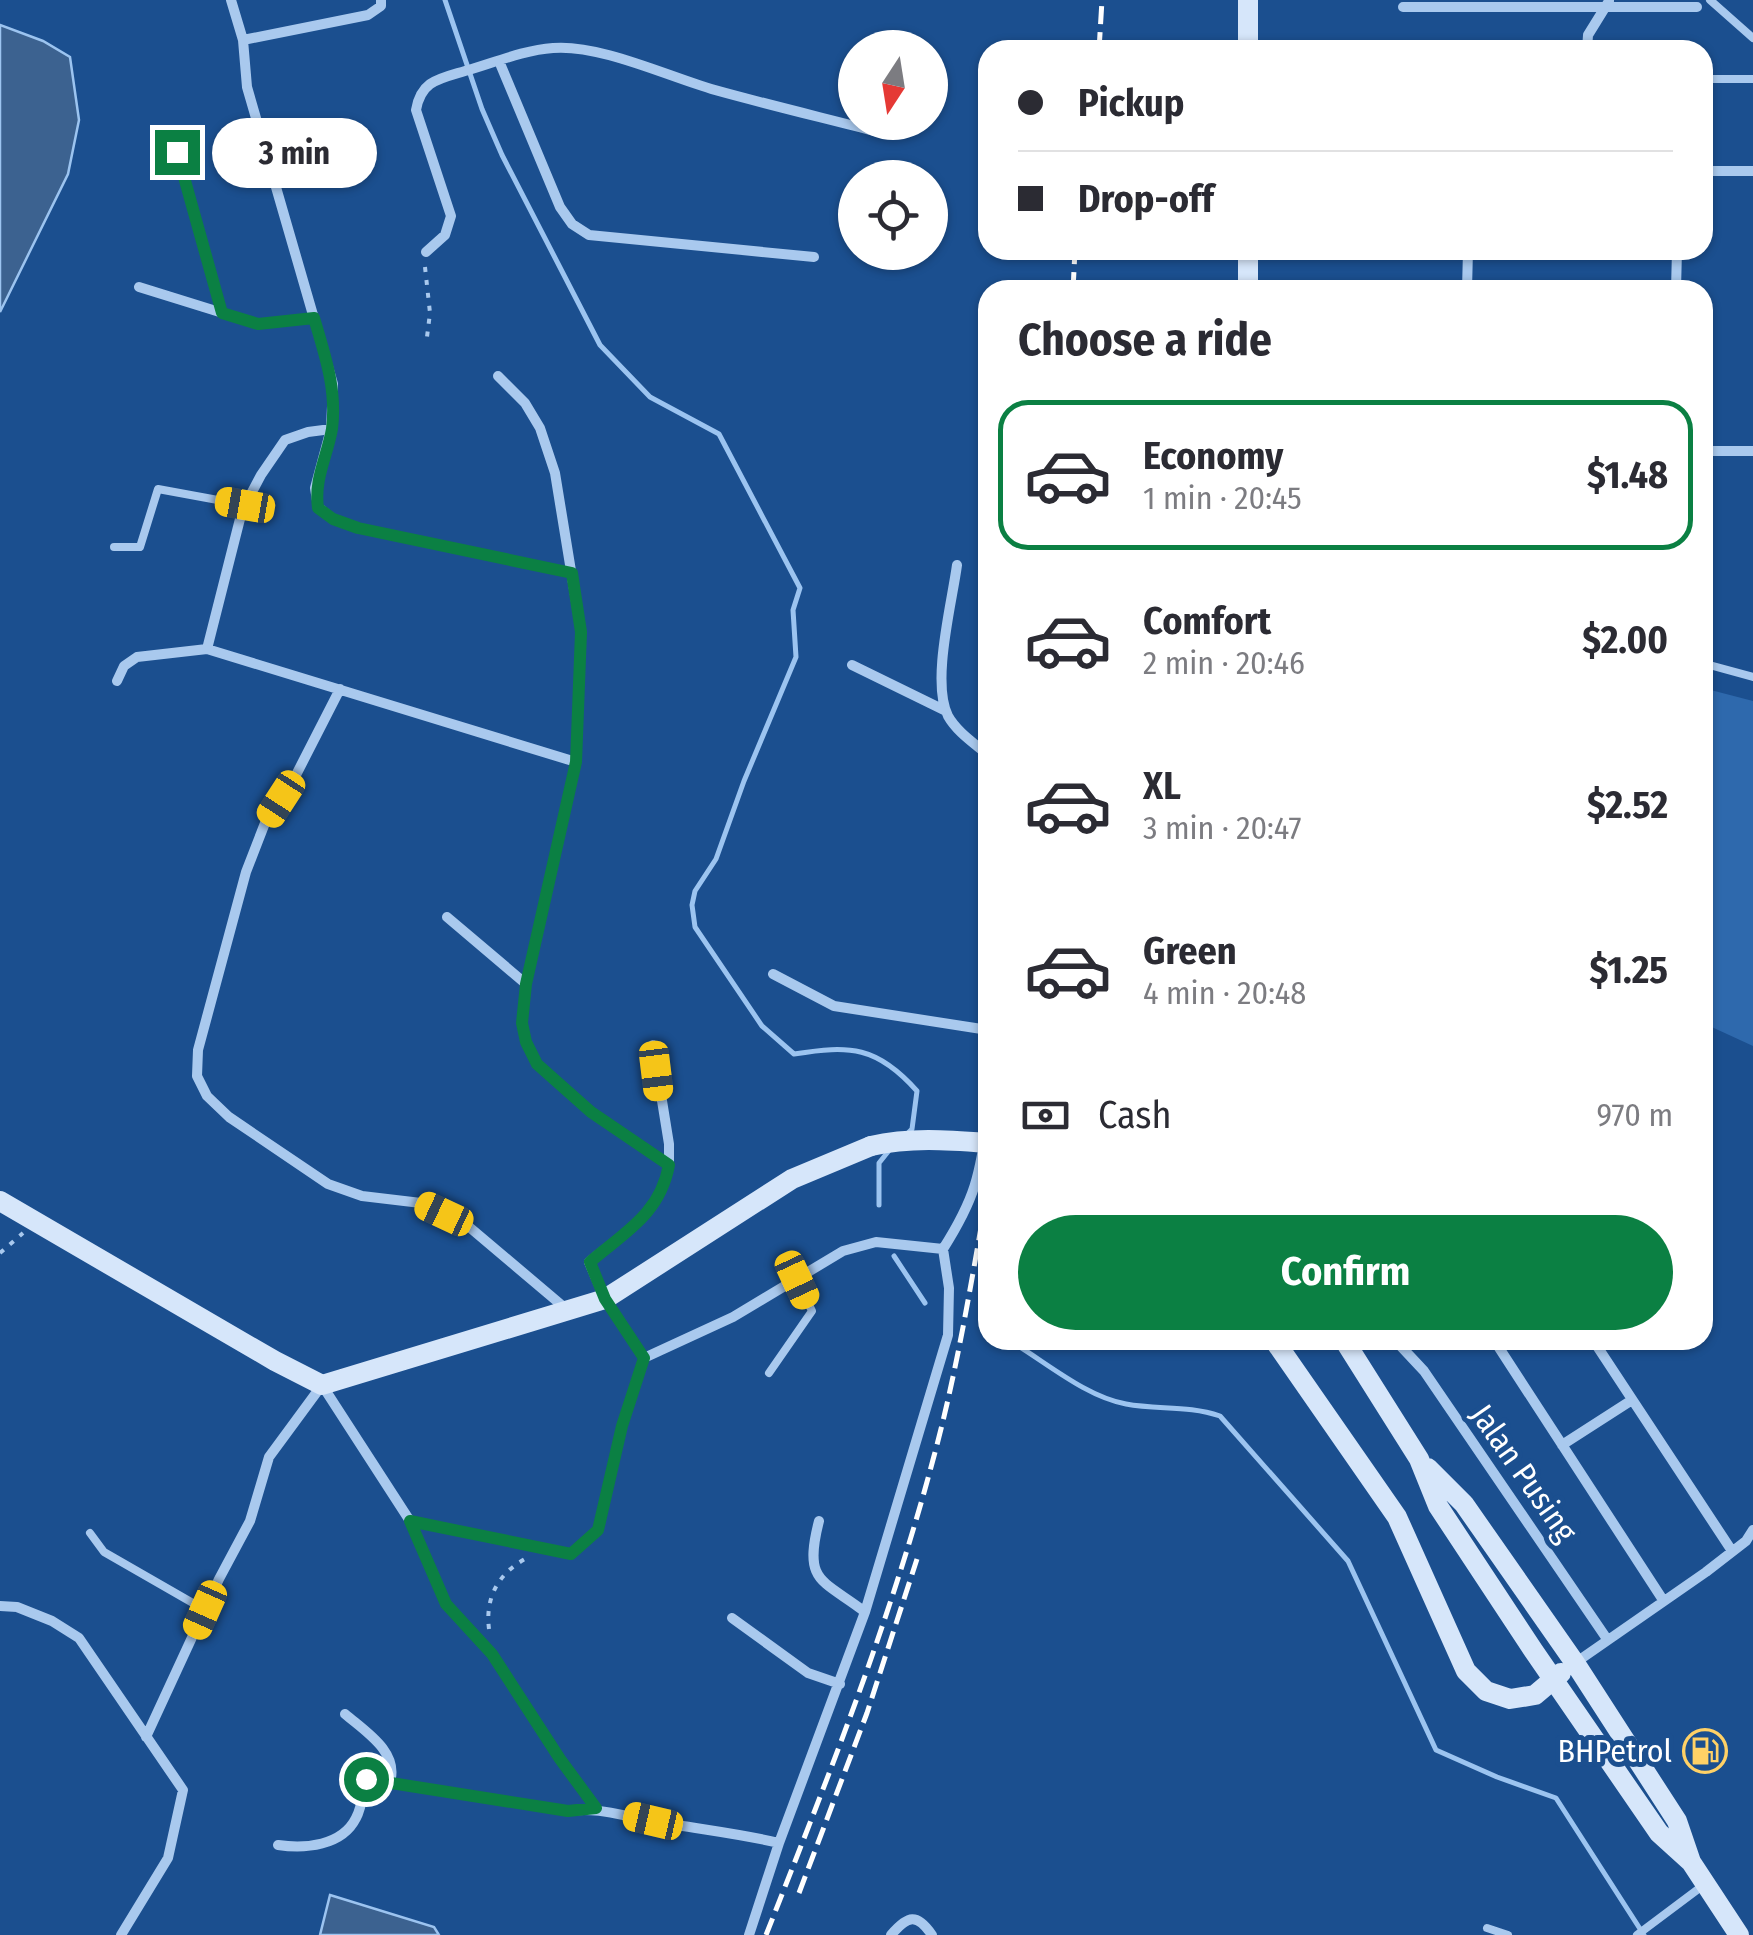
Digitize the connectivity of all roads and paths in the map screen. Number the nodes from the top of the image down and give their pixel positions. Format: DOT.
graph roads {
  1 [pos="231,0"];
  2 [pos="1248,0"];
  3 [pos="1710,0"];
  4 [pos="1608,2"];
  5 [pos="381,3"];
  6 [pos="1403,7"];
  7 [pos="1697,7"];
  8 [pos="1753,38"];
  9 [pos="243,40"];
  10 [pos="1248,40"];
  11 [pos="1588,40"];
  12 [pos="499,61"];
  13 [pos="1713,78"];
  14 [pos="1753,79"];
  15 [pos="838,122"];
  16 [pos="177,152"];
  17 [pos="1753,170"];
  18 [pos="1713,171"];
  19 [pos="426,252"];
  20 [pos="814,257"];
  21 [pos="140,287"];
  22 [pos="222,313"];
  23 [pos="314,318"];
  24 [pos="427,337"];
  25 [pos="498,376"];
  26 [pos="332,429"];
  27 [pos="1713,450"];
  28 [pos="1753,451"];
  29 [pos="245,505"];
  30 [pos="114,546"];
  31 [pos="957,565"];
  32 [pos="572,573"];
  33 [pos="207,649"];
  34 [pos="852,665"];
  35 [pos="1713,666"];
  36 [pos="1753,677"];
  37 [pos="116,681"];
  38 [pos="340,690"];
  39 [pos="946,712"];
  40 [pos="978,747"];
  41 [pos="576,762"];
  42 [pos="446,917"];
  43 [pos="773,974"];
  44 [pos="526,984"];
  45 [pos="978,1028"];
  46 [pos="653,1045"];
  47 [pos="978,1142"];
  48 [pos="669,1165"];
  49 [pos="978,1182"];
  50 [pos="0,1200"];
  51 [pos="36,1222"];
  52 [pos="943,1249"];
  53 [pos="0,1253"];
  54 [pos="797,1280"];
  55 [pos="605,1299"];
  56 [pos="569,1311"];
  57 [pos="1281,1350"];
  58 [pos="1350,1350"];
  59 [pos="1404,1350"];
  60 [pos="1500,1350"];
  61 [pos="1600,1350"];
  62 [pos="644,1358"];
  63 [pos="769,1373"];
  64 [pos="322,1385"];
  65 [pos="1632,1400"];
  66 [pos="1562,1445"];
  67 [pos="1419,1459"];
  68 [pos="410,1521"];
  69 [pos="819,1522"];
  70 [pos="1753,1530"];
  71 [pos="90,1534"];
  72 [pos="545,1551"];
  73 [pos="1732,1551"];
  74 [pos="1663,1600"];
  75 [pos="0,1606"];
  76 [pos="205,1610"];
  77 [pos="865,1612"];
  78 [pos="732,1618"];
  79 [pos="1607,1638"];
  80 [pos="492,1654"];
  81 [pos="1574,1663"];
  82 [pos="1554,1679"];
  83 [pos="840,1684"];
  84 [pos="345,1714"];
  85 [pos="146,1737"];
  86 [pos="390,1782"];
  87 [pos="596,1808"];
  88 [pos="779,1843"];
  89 [pos="278,1845"];
  90 [pos="1690,1862"];
  91 [pos="1705,1884"];
  92 [pos="1487,1928"];
  93 [pos="121,1935"];
  94 [pos="749,1935"];
  95 [pos="892,1935"];
  96 [pos="932,1935"];
  97 [pos="1508,1935"];
  98 [pos="1637,1935"];
  99 [pos="1739,1935"];
  1 -- 9 [label="street"];
  2 -- 10 [label="street"];
  3 -- 8 [label="lane"];
  4 -- 6 [label="street"];
  4 -- 7 [label="street"];
  4 -- 11 [label="street"];
  5 -- 9 [label="street"];
  9 -- 23 [label="street"];
  12 -- 15 [label="street"];
  12 -- 19 [label="street"];
  12 -- 20 [label="street"];
  13 -- 14 [label="lane"];
  16 -- 22 [label="street"];
  17 -- 18 [label="street"];
  19 -- 24 [label="path"];
  21 -- 22 [label="street"];
  22 -- 23 [label="street"];
  23 -- 26 [label="street"];
  25 -- 32 [label="street"];
  26 -- 29 [label="street"];
  26 -- 32 [label="street"];
  27 -- 28 [label="street"];
  29 -- 30 [label="lane"];
  29 -- 33 [label="street"];
  31 -- 39 [label="street"];
  32 -- 41 [label="street"];
  33 -- 37 [label="street"];
  33 -- 38 [label="street"];
  34 -- 39 [label="street"];
  35 -- 36 [label="lane"];
  38 -- 41 [label="street"];
  38 -- 56 [label="street"];
  39 -- 40 [label="street"];
  41 -- 44 [label="street"];
  42 -- 44 [label="street"];
  43 -- 45 [label="street"];
  44 -- 48 [label="street"];
  46 -- 48 [label="street"];
  47 -- 55 [label="street, bridge"];
  48 -- 55 [label="street"];
  49 -- 52 [label="street"];
  50 -- 51 [label="street"];
  51 -- 53 [label="path"];
  51 -- 64 [label="street"];
  52 -- 54 [label="street"];
  52 -- 77 [label="street"];
  54 -- 62 [label="street"];
  54 -- 63 [label="lane"];
  55 -- 56 [label="street"];
  55 -- 62 [label="street"];
  56 -- 64 [label="street"];
  57 -- 82 [label="street"];
  58 -- 67 [label="street"];
  59 -- 79 [label="street, Jalan Pusing"];
  60 -- 66 [label="street"];
  61 -- 65 [label="street"];
  62 -- 72 [label="street"];
  64 -- 68 [label="street"];
  64 -- 76 [label="street"];
  65 -- 66 [label="street"];
  65 -- 73 [label="street"];
  66 -- 74 [label="street"];
  67 -- 81 [label="street"];
  67 -- 82 [label="street"];
  68 -- 72 [label="street"];
  68 -- 80 [label="street"];
  69 -- 77 [label="street"];
  70 -- 73 [label="street"];
  71 -- 76 [label="lane"];
  72 -- 80 [label="path"];
  73 -- 74 [label="street"];
  74 -- 79 [label="street"];
  75 -- 85 [label="street"];
  76 -- 85 [label="street"];
  77 -- 83 [label="street"];
  78 -- 83 [label="street"];
  79 -- 81 [label="street"];
  80 -- 87 [label="street"];
  81 -- 82 [label="street"];
  81 -- 90 [label="street"];
  82 -- 90 [label="street"];
  83 -- 88 [label="street"];
  84 -- 86 [label="street"];
  85 -- 93 [label="street"];
  86 -- 87 [label="street"];
  86 -- 89 [label="street"];
  87 -- 88 [label="street"];
  88 -- 94 [label="street"];
  90 -- 91 [label="street"];
  91 -- 98 [label="lane"];
  91 -- 99 [label="street"];
  92 -- 97 [label="lane"];
  95 -- 96 [label="street"];
}
